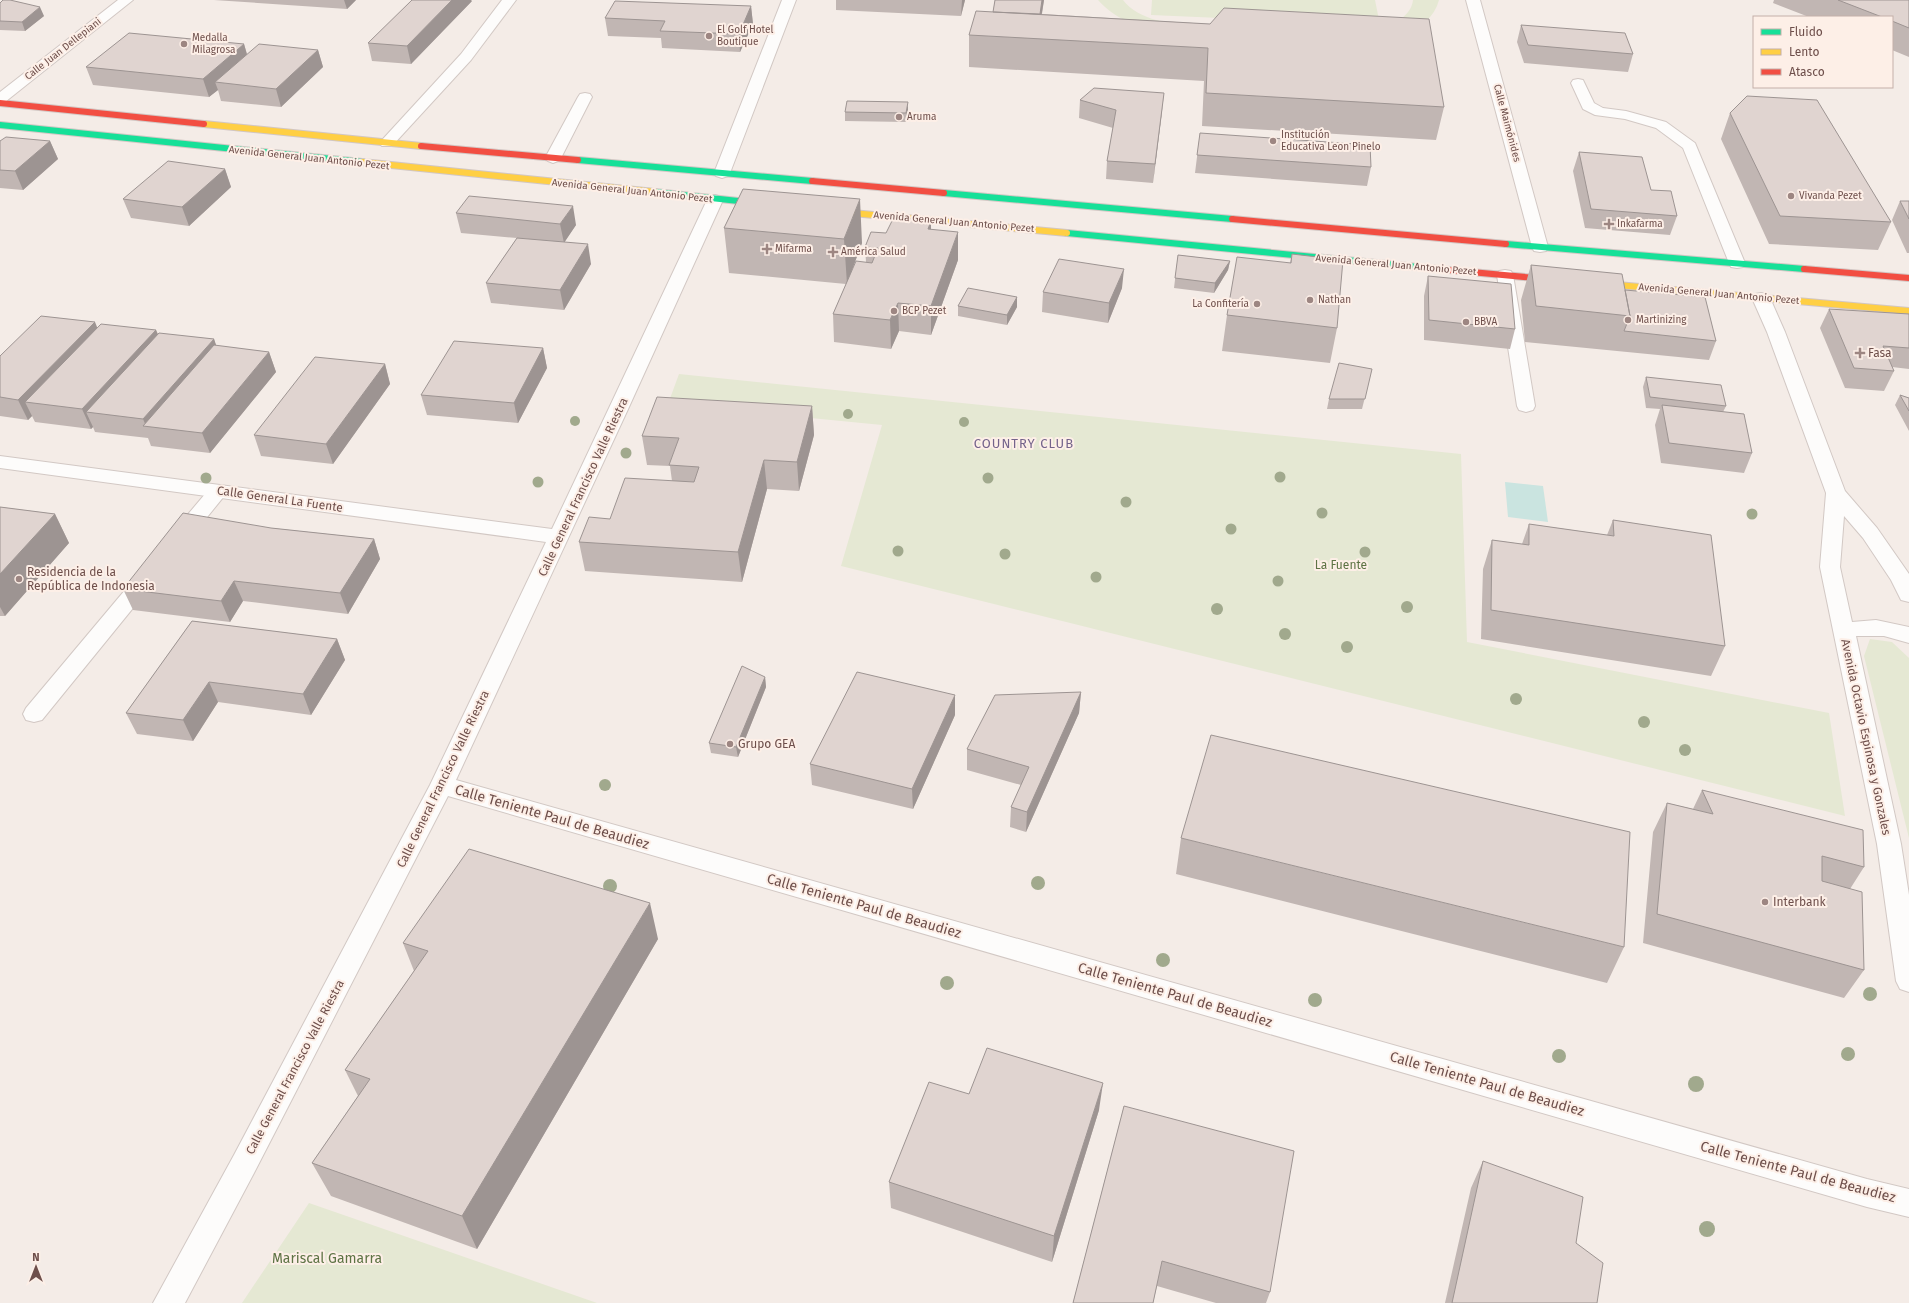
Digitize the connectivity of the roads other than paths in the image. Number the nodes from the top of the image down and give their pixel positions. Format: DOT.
graph roads {
  1 [pos="126,0"];
  2 [pos="509,0"];
  3 [pos="789,0"];
  4 [pos="1473,0"];
  5 [pos="1578,83"];
  6 [pos="585,97"];
  7 [pos="0,99"];
  8 [pos="0,103"];
  9 [pos="0,126"];
  10 [pos="387,143"];
  11 [pos="553,158"];
  12 [pos="722,173"];
  13 [pos="715,200"];
  14 [pos="774,205"];
  15 [pos="821,210"];
  16 [pos="1540,247"];
  17 [pos="1737,263"];
  18 [pos="1505,275"];
  19 [pos="1909,278"];
  20 [pos="1564,280"];
  21 [pos="1586,283"];
  22 [pos="1761,298"];
  23 [pos="1909,311"];
  24 [pos="1526,406"];
  25 [pos="0,462"];
  26 [pos="218,491"];
  27 [pos="1836,493"];
  28 [pos="559,537"];
  29 [pos="1909,595"];
  30 [pos="1843,632"];
  31 [pos="1909,635"];
  32 [pos="34,714"];
  33 [pos="442,785"];
  34 [pos="1909,981"];
  35 [pos="1909,1203"];
  36 [pos="168,1303"];
  1 -- 7 [label="street, Calle Juan Dellepiani"];
  2 -- 10 [label="street"];
  3 -- 12 [label="street"];
  4 -- 16 [label="street, Calle Maimónides"];
  5 -- 17 [label="street"];
  6 -- 11 [label="street"];
  8 -- 10 [label="street, Avenida General Juan Antonio Pezet"];
  9 -- 13 [label="street, Avenida General Juan Antonio Pezet"];
  10 -- 11 [label="street, Avenida General Juan Antonio Pezet"];
  11 -- 12 [label="street, Avenida General Juan Antonio Pezet"];
  12 -- 16 [label="street, Avenida General Juan Antonio Pezet"];
  13 -- 14 [label="street, Avenida General Juan Antonio Pezet"];
  13 -- 28 [label="street, Calle General Francisco Valle Riestra"];
  15 -- 18 [label="street, Avenida General Juan Antonio Pezet"];
  16 -- 17 [label="street, Avenida General Juan Antonio Pezet"];
  17 -- 19 [label="street, Avenida General Juan Antonio Pezet"];
  18 -- 20 [label="street, Avenida General Juan Antonio Pezet"];
  18 -- 24 [label="street"];
  21 -- 22 [label="street, Avenida General Juan Antonio Pezet"];
  22 -- 23 [label="street, Avenida General Juan Antonio Pezet"];
  22 -- 27 [label="street, Avenida Octavio Espinosa y Gonzales"];
  25 -- 26 [label="street, Calle General La Fuente"];
  26 -- 28 [label="street, Calle General La Fuente"];
  26 -- 32 [label="street"];
  27 -- 29 [label="street, Avenida Octavio Espinosa y Gonzales"];
  27 -- 30 [label="street, Avenida Octavio Espinosa y Gonzales"];
  28 -- 33 [label="street, Calle General Francisco Valle Riestra"];
  30 -- 31 [label="street"];
  30 -- 34 [label="street, Avenida Octavio Espinosa y Gonzales"];
  33 -- 35 [label="street, Calle Teniente Paul de Beaudiez"];
  33 -- 36 [label="street, Calle General Francisco Valle Riestra"];
}
